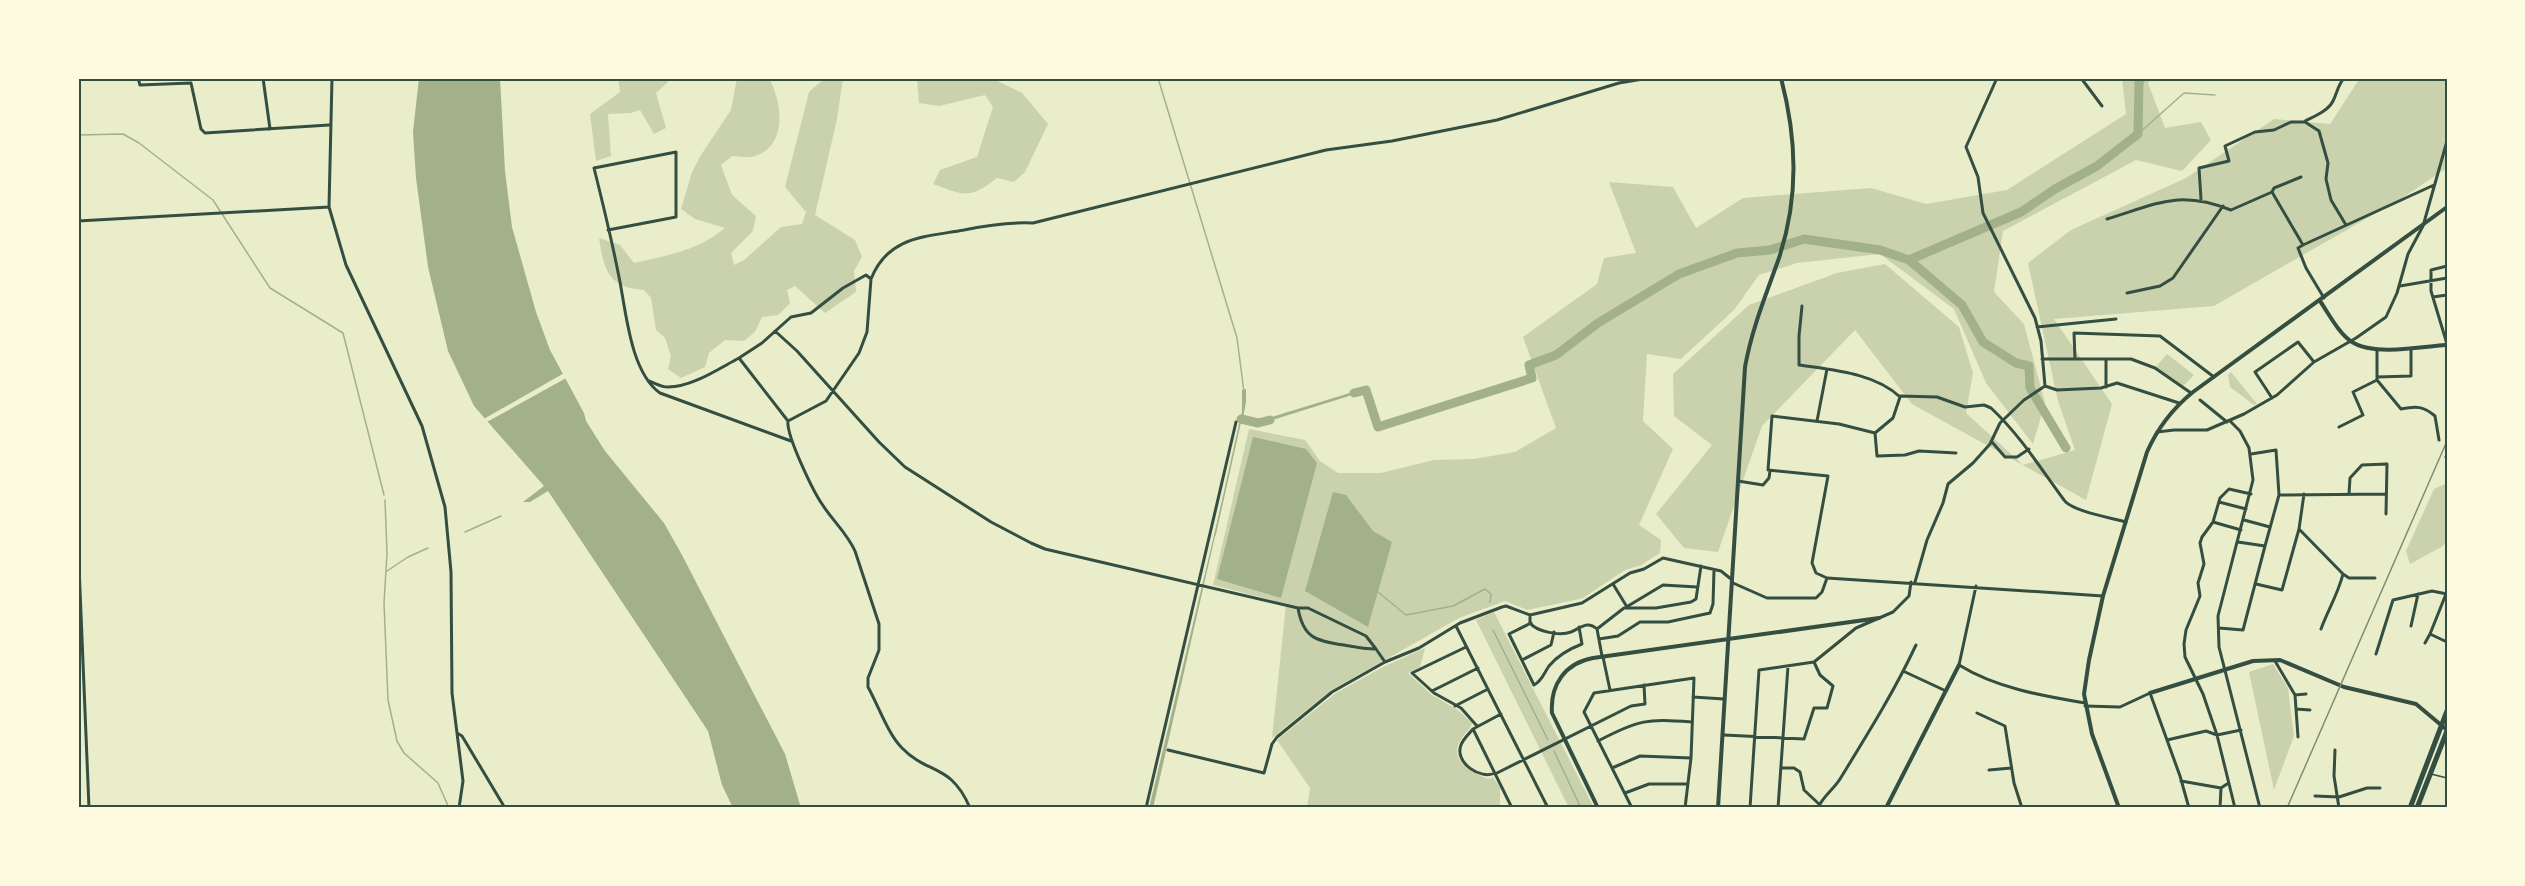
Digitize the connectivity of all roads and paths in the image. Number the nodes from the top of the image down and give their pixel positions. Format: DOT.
graph roads {
  1 [pos="138,78"];
  2 [pos="263,78"];
  3 [pos="332,78"];
  4 [pos="1649,78"];
  5 [pos="1781,78"];
  6 [pos="1997,78"];
  7 [pos="2081,78"];
  8 [pos="2344,78"];
  9 [pos="2102,106"];
  10 [pos="2304,122"];
  11 [pos="329,125"];
  12 [pos="270,129"];
  13 [pos="2447,141"];
  14 [pos="2301,177"];
  15 [pos="2434,185"];
  16 [pos="2272,192"];
  17 [pos="2201,199"];
  18 [pos="2223,206"];
  19 [pos="329,207"];
  20 [pos="2447,207"];
  21 [pos="2107,219"];
  22 [pos="78,221"];
  23 [pos="2346,225"];
  24 [pos="2423,226"];
  25 [pos="608,230"];
  26 [pos="2304,245"];
  27 [pos="2447,266"];
  28 [pos="2447,278"];
  29 [pos="871,279"];
  30 [pos="2431,280"];
  31 [pos="2400,286"];
  32 [pos="2127,293"];
  33 [pos="2447,295"];
  34 [pos="2433,297"];
  35 [pos="2322,300"];
  36 [pos="1802,306"];
  37 [pos="2116,319"];
  38 [pos="2037,327"];
  39 [pos="775,331"];
  40 [pos="2350,341"];
  41 [pos="2446,345"];
  42 [pos="2377,348"];
  43 [pos="2410,349"];
  44 [pos="739,358"];
  45 [pos="2042,359"];
  46 [pos="2075,359"];
  47 [pos="2106,359"];
  48 [pos="2314,362"];
  49 [pos="1827,369"];
  50 [pos="2214,377"];
  51 [pos="2377,379"];
  52 [pos="649,381"];
  53 [pos="2045,386"];
  54 [pos="2106,387"];
  55 [pos="833,392"];
  56 [pos="2191,393"];
  57 [pos="1899,396"];
  58 [pos="2272,398"];
  59 [pos="2200,400"];
  60 [pos="2180,403"];
  61 [pos="1816,421"];
  62 [pos="2003,421"];
  63 [pos="2228,421"];
  64 [pos="788,422"];
  65 [pos="1236,422"];
  66 [pos="2339,427"];
  67 [pos="2156,433"];
  68 [pos="1875,434"];
  69 [pos="2439,440"];
  70 [pos="791,441"];
  71 [pos="1991,441"];
  72 [pos="2029,449"];
  73 [pos="1956,453"];
  74 [pos="2251,454"];
  75 [pos="1770,471"];
  76 [pos="1738,481"];
  77 [pos="2251,494"];
  78 [pos="2304,494"];
  79 [pos="2349,494"];
  80 [pos="2386,494"];
  81 [pos="2279,495"];
  82 [pos="2219,502"];
  83 [pos="2247,509"];
  84 [pos="2386,514"];
  85 [pos="2244,520"];
  86 [pos="2126,522"];
  87 [pos="2213,522"];
  88 [pos="2270,527"];
  89 [pos="2299,529"];
  90 [pos="2241,530"];
  91 [pos="78,541"];
  92 [pos="2238,542"];
  93 [pos="2265,546"];
  94 [pos="1701,566"];
  95 [pos="1714,569"];
  96 [pos="2343,574"];
  97 [pos="1827,578"];
  98 [pos="2375,578"];
  99 [pos="1733,582"];
  100 [pos="1913,582"];
  101 [pos="1613,584"];
  102 [pos="2256,584"];
  103 [pos="1198,585"];
  104 [pos="1977,586"];
  105 [pos="1697,587"];
  106 [pos="2418,594"];
  107 [pos="2447,594"];
  108 [pos="2103,596"];
  109 [pos="1627,607"];
  110 [pos="1298,608"];
  111 [pos="1530,615"];
  112 [pos="1879,618"];
  113 [pos="1531,623"];
  114 [pos="1456,626"];
  115 [pos="1579,626"];
  116 [pos="2411,626"];
  117 [pos="2219,628"];
  118 [pos="1597,629"];
  119 [pos="2321,629"];
  120 [pos="1554,632"];
  121 [pos="2430,634"];
  122 [pos="1729,638"];
  123 [pos="1599,639"];
  124 [pos="2447,642"];
  125 [pos="2425,643"];
  126 [pos="1916,645"];
  127 [pos="1467,646"];
  128 [pos="1376,649"];
  129 [pos="2376,654"];
  130 [pos="1602,656"];
  131 [pos="2274,659"];
  132 [pos="1521,660"];
  133 [pos="1385,662"];
  134 [pos="1814,662"];
  135 [pos="1959,665"];
  136 [pos="1788,666"];
  137 [pos="1478,668"];
  138 [pos="2225,669"];
  139 [pos="1903,671"];
  140 [pos="2194,679"];
  141 [pos="1644,686"];
  142 [pos="1488,689"];
  143 [pos="1610,690"];
  144 [pos="1432,691"];
  145 [pos="1946,691"];
  146 [pos="2150,693"];
  147 [pos="2306,694"];
  148 [pos="2295,695"];
  149 [pos="1693,697"];
  150 [pos="1726,699"];
  151 [pos="2085,704"];
  152 [pos="1455,706"];
  153 [pos="2296,709"];
  154 [pos="2310,710"];
  155 [pos="2447,711"];
  156 [pos="1977,713"];
  157 [pos="1501,714"];
  158 [pos="1692,722"];
  159 [pos="1477,726"];
  160 [pos="1591,726"];
  161 [pos="1473,729"];
  162 [pos="2445,729"];
  163 [pos="2241,730"];
  164 [pos="457,733"];
  165 [pos="1724,735"];
  166 [pos="2217,735"];
  167 [pos="1756,737"];
  168 [pos="2298,737"];
  169 [pos="1784,738"];
  170 [pos="1564,740"];
  171 [pos="2167,740"];
  172 [pos="1598,741"];
  173 [pos="1168,750"];
  174 [pos="2334,750"];
  175 [pos="1691,758"];
  176 [pos="1523,760"];
  177 [pos="1612,768"];
  178 [pos="1782,768"];
  179 [pos="2011,768"];
  180 [pos="1989,770"];
  181 [pos="1495,773"];
  182 [pos="2431,774"];
  183 [pos="2447,778"];
  184 [pos="2181,781"];
  185 [pos="1687,784"];
  186 [pos="2227,784"];
  187 [pos="2222,788"];
  188 [pos="2380,788"];
  189 [pos="1624,793"];
  190 [pos="2315,796"];
  191 [pos="2339,797"];
  192 [pos="1818,806"];
  193 [pos="89,808"];
  194 [pos="459,808"];
  195 [pos="505,808"];
  196 [pos="970,808"];
  197 [pos="1146,808"];
  198 [pos="1512,808"];
  199 [pos="1548,808"];
  200 [pos="1598,808"];
  201 [pos="1632,808"];
  202 [pos="1685,808"];
  203 [pos="1718,808"];
  204 [pos="1750,808"];
  205 [pos="1778,808"];
  206 [pos="1886,808"];
  207 [pos="2022,808"];
  208 [pos="2119,808"];
  209 [pos="2189,808"];
  210 [pos="2220,808"];
  211 [pos="2235,808"];
  212 [pos="2260,808"];
  213 [pos="2339,808"];
  214 [pos="2410,808"];
  215 [pos="2417,808"];
  1 -- 12 [label="street"];
  2 -- 12 [label="street"];
  3 -- 11 [label="street"];
  4 -- 29 [label="street"];
  5 -- 76 [label="street"];
  6 -- 38 [label="street"];
  7 -- 9 [label="street"];
  8 -- 10 [label="street"];
  10 -- 17 [label="street"];
  10 -- 23 [label="street"];
  11 -- 12 [label="street"];
  11 -- 19 [label="street"];
  13 -- 15 [label="street"];
  14 -- 16 [label="street"];
  15 -- 23 [label="street"];
  15 -- 24 [label="street"];
  16 -- 18 [label="street"];
  16 -- 26 [label="street"];
  17 -- 18 [label="street"];
  17 -- 21 [label="street"];
  18 -- 32 [label="street"];
  19 -- 22 [label="street"];
  19 -- 164 [label="street"];
  20 -- 24 [label="street"];
  23 -- 26 [label="street"];
  24 -- 31 [label="street"];
  24 -- 35 [label="street"];
  25 -- 25 [label="street"];
  25 -- 52 [label="street"];
  26 -- 35 [label="street"];
  27 -- 30 [label="street"];
  28 -- 30 [label="street"];
  29 -- 39 [label="street"];
  29 -- 55 [label="street"];
  30 -- 31 [label="street"];
  30 -- 34 [label="street"];
  31 -- 40 [label="street"];
  33 -- 34 [label="street"];
  34 -- 41 [label="street"];
  35 -- 40 [label="street"];
  35 -- 50 [label="street"];
  36 -- 49 [label="street"];
  37 -- 38 [label="street"];
  38 -- 45 [label="street"];
  39 -- 44 [label="street"];
  39 -- 55 [label="street"];
  40 -- 42 [label="street"];
  40 -- 48 [label="street"];
  41 -- 43 [label="street"];
  42 -- 43 [label="street"];
  42 -- 51 [label="street"];
  43 -- 51 [label="street"];
  44 -- 52 [label="street"];
  44 -- 64 [label="street"];
  45 -- 46 [label="street"];
  45 -- 53 [label="street"];
  46 -- 47 [label="street"];
  46 -- 50 [label="street"];
  47 -- 54 [label="street"];
  47 -- 56 [label="street"];
  48 -- 58 [label="street"];
  48 -- 58 [label="street"];
  49 -- 57 [label="street"];
  49 -- 61 [label="street"];
  50 -- 60 [label="street"];
  51 -- 66 [label="street"];
  51 -- 69 [label="street"];
  52 -- 70 [label="street"];
  53 -- 54 [label="street"];
  53 -- 62 [label="street"];
  54 -- 60 [label="street"];
  55 -- 64 [label="street"];
  55 -- 103 [label="street"];
  57 -- 62 [label="street"];
  57 -- 68 [label="street"];
  58 -- 63 [label="street"];
  59 -- 63 [label="street"];
  60 -- 67 [label="street"];
  61 -- 68 [label="street"];
  61 -- 75 [label="street"];
  62 -- 71 [label="street"];
  62 -- 72 [label="street"];
  63 -- 67 [label="street"];
  63 -- 74 [label="street"];
  64 -- 70 [label="street"];
  65 -- 103 [label="street"];
  67 -- 86 [label="street"];
  68 -- 73 [label="street"];
  70 -- 196 [label="street"];
  71 -- 72 [label="street"];
  71 -- 100 [label="street"];
  72 -- 86 [label="street"];
  74 -- 77 [label="street"];
  74 -- 81 [label="street"];
  75 -- 76 [label="street"];
  75 -- 97 [label="street"];
  76 -- 99 [label="street"];
  77 -- 82 [label="street"];
  77 -- 83 [label="street"];
  78 -- 79 [label="street"];
  78 -- 81 [label="street"];
  78 -- 89 [label="street"];
  79 -- 80 [label="street"];
  79 -- 80 [label="street"];
  80 -- 84 [label="street"];
  81 -- 88 [label="street"];
  82 -- 83 [label="street"];
  82 -- 87 [label="street"];
  83 -- 85 [label="street"];
  85 -- 88 [label="street"];
  85 -- 90 [label="street"];
  86 -- 108 [label="street"];
  87 -- 90 [label="street"];
  87 -- 140 [label="street"];
  88 -- 93 [label="street"];
  89 -- 96 [label="street"];
  89 -- 102 [label="street"];
  90 -- 92 [label="street"];
  91 -- 193 [label="street"];
  92 -- 93 [label="street"];
  92 -- 117 [label="street"];
  93 -- 102 [label="street"];
  94 -- 95 [label="street"];
  94 -- 101 [label="street"];
  94 -- 105 [label="street"];
  95 -- 99 [label="street"];
  95 -- 123 [label="street"];
  96 -- 98 [label="street"];
  96 -- 119 [label="street"];
  97 -- 99 [label="street"];
  97 -- 100 [label="street"];
  99 -- 122 [label="street"];
  100 -- 104 [label="street"];
  100 -- 112 [label="street"];
  101 -- 109 [label="street"];
  101 -- 111 [label="street"];
  102 -- 117 [label="street"];
  103 -- 110 [label="street"];
  103 -- 197 [label="street"];
  104 -- 108 [label="street"];
  104 -- 135 [label="street"];
  105 -- 109 [label="street"];
  105 -- 109 [label="street"];
  106 -- 107 [label="street"];
  106 -- 116 [label="street"];
  106 -- 129 [label="street"];
  107 -- 121 [label="street"];
  108 -- 151 [label="street"];
  109 -- 118 [label="street"];
  110 -- 128 [label="street"];
  110 -- 128 [label="street"];
  111 -- 113 [label="street"];
  111 -- 114 [label="street"];
  112 -- 122 [label="street"];
  112 -- 134 [label="street"];
  113 -- 120 [label="street"];
  113 -- 132 [label="street"];
  114 -- 127 [label="street"];
  114 -- 133 [label="street"];
  115 -- 118 [label="street"];
  115 -- 120 [label="street"];
  115 -- 132 [label="street"];
  117 -- 138 [label="street"];
  118 -- 123 [label="street"];
  120 -- 132 [label="street"];
  121 -- 124 [label="street"];
  121 -- 125 [label="street"];
  122 -- 130 [label="street"];
  122 -- 150 [label="street"];
  123 -- 130 [label="street"];
  126 -- 139 [label="street"];
  127 -- 137 [label="street"];
  127 -- 144 [label="street"];
  128 -- 133 [label="street"];
  130 -- 143 [label="street"];
  130 -- 170 [label="street"];
  131 -- 138 [label="street"];
  131 -- 148 [label="street"];
  131 -- 162 [label="street"];
  133 -- 173 [label="street"];
  134 -- 136 [label="street"];
  134 -- 169 [label="street"];
  135 -- 145 [label="street"];
  135 -- 151 [label="street"];
  136 -- 167 [label="street"];
  136 -- 169 [label="street"];
  137 -- 142 [label="street"];
  137 -- 144 [label="street"];
  138 -- 140 [label="street"];
  138 -- 163 [label="street"];
  139 -- 145 [label="street"];
  139 -- 192 [label="street"];
  140 -- 146 [label="street"];
  140 -- 166 [label="street"];
  141 -- 143 [label="street"];
  141 -- 149 [label="street"];
  141 -- 160 [label="street"];
  142 -- 152 [label="street"];
  142 -- 157 [label="street"];
  143 -- 160 [label="street"];
  144 -- 152 [label="street"];
  145 -- 206 [label="street"];
  146 -- 151 [label="street"];
  146 -- 171 [label="street"];
  147 -- 148 [label="street"];
  148 -- 153 [label="street"];
  149 -- 150 [label="street"];
  149 -- 158 [label="street"];
  150 -- 165 [label="street"];
  151 -- 208 [label="street"];
  152 -- 159 [label="street"];
  153 -- 154 [label="street"];
  153 -- 168 [label="street"];
  155 -- 162 [label="highway"];
  156 -- 179 [label="street"];
  157 -- 159 [label="street"];
  157 -- 176 [label="street"];
  158 -- 172 [label="street"];
  158 -- 175 [label="street"];
  159 -- 161 [label="street"];
  160 -- 170 [label="street"];
  160 -- 172 [label="street"];
  161 -- 181 [label="street"];
  161 -- 181 [label="street"];
  162 -- 182 [label="highway"];
  162 -- 214 [label="highway"];
  163 -- 166 [label="street"];
  163 -- 212 [label="street"];
  164 -- 194 [label="street"];
  164 -- 195 [label="street"];
  165 -- 167 [label="street"];
  165 -- 203 [label="street"];
  166 -- 171 [label="street"];
  166 -- 186 [label="street"];
  167 -- 169 [label="street"];
  167 -- 204 [label="street"];
  169 -- 178 [label="street"];
  170 -- 176 [label="street"];
  170 -- 200 [label="street"];
  171 -- 184 [label="street"];
  172 -- 177 [label="street"];
  174 -- 191 [label="street"];
  175 -- 177 [label="street"];
  175 -- 185 [label="street"];
  176 -- 181 [label="street"];
  176 -- 199 [label="street"];
  177 -- 189 [label="street"];
  178 -- 192 [label="street"];
  178 -- 205 [label="street"];
  179 -- 180 [label="street"];
  179 -- 207 [label="street"];
  181 -- 198 [label="street"];
  182 -- 183 [label="lane"];
  182 -- 215 [label="highway"];
  184 -- 187 [label="street"];
  184 -- 209 [label="street"];
  185 -- 189 [label="street"];
  185 -- 202 [label="street"];
  186 -- 187 [label="street"];
  186 -- 211 [label="street"];
  187 -- 210 [label="street"];
  188 -- 191 [label="street"];
  189 -- 201 [label="street"];
  190 -- 191 [label="street"];
  191 -- 213 [label="street"];
}
